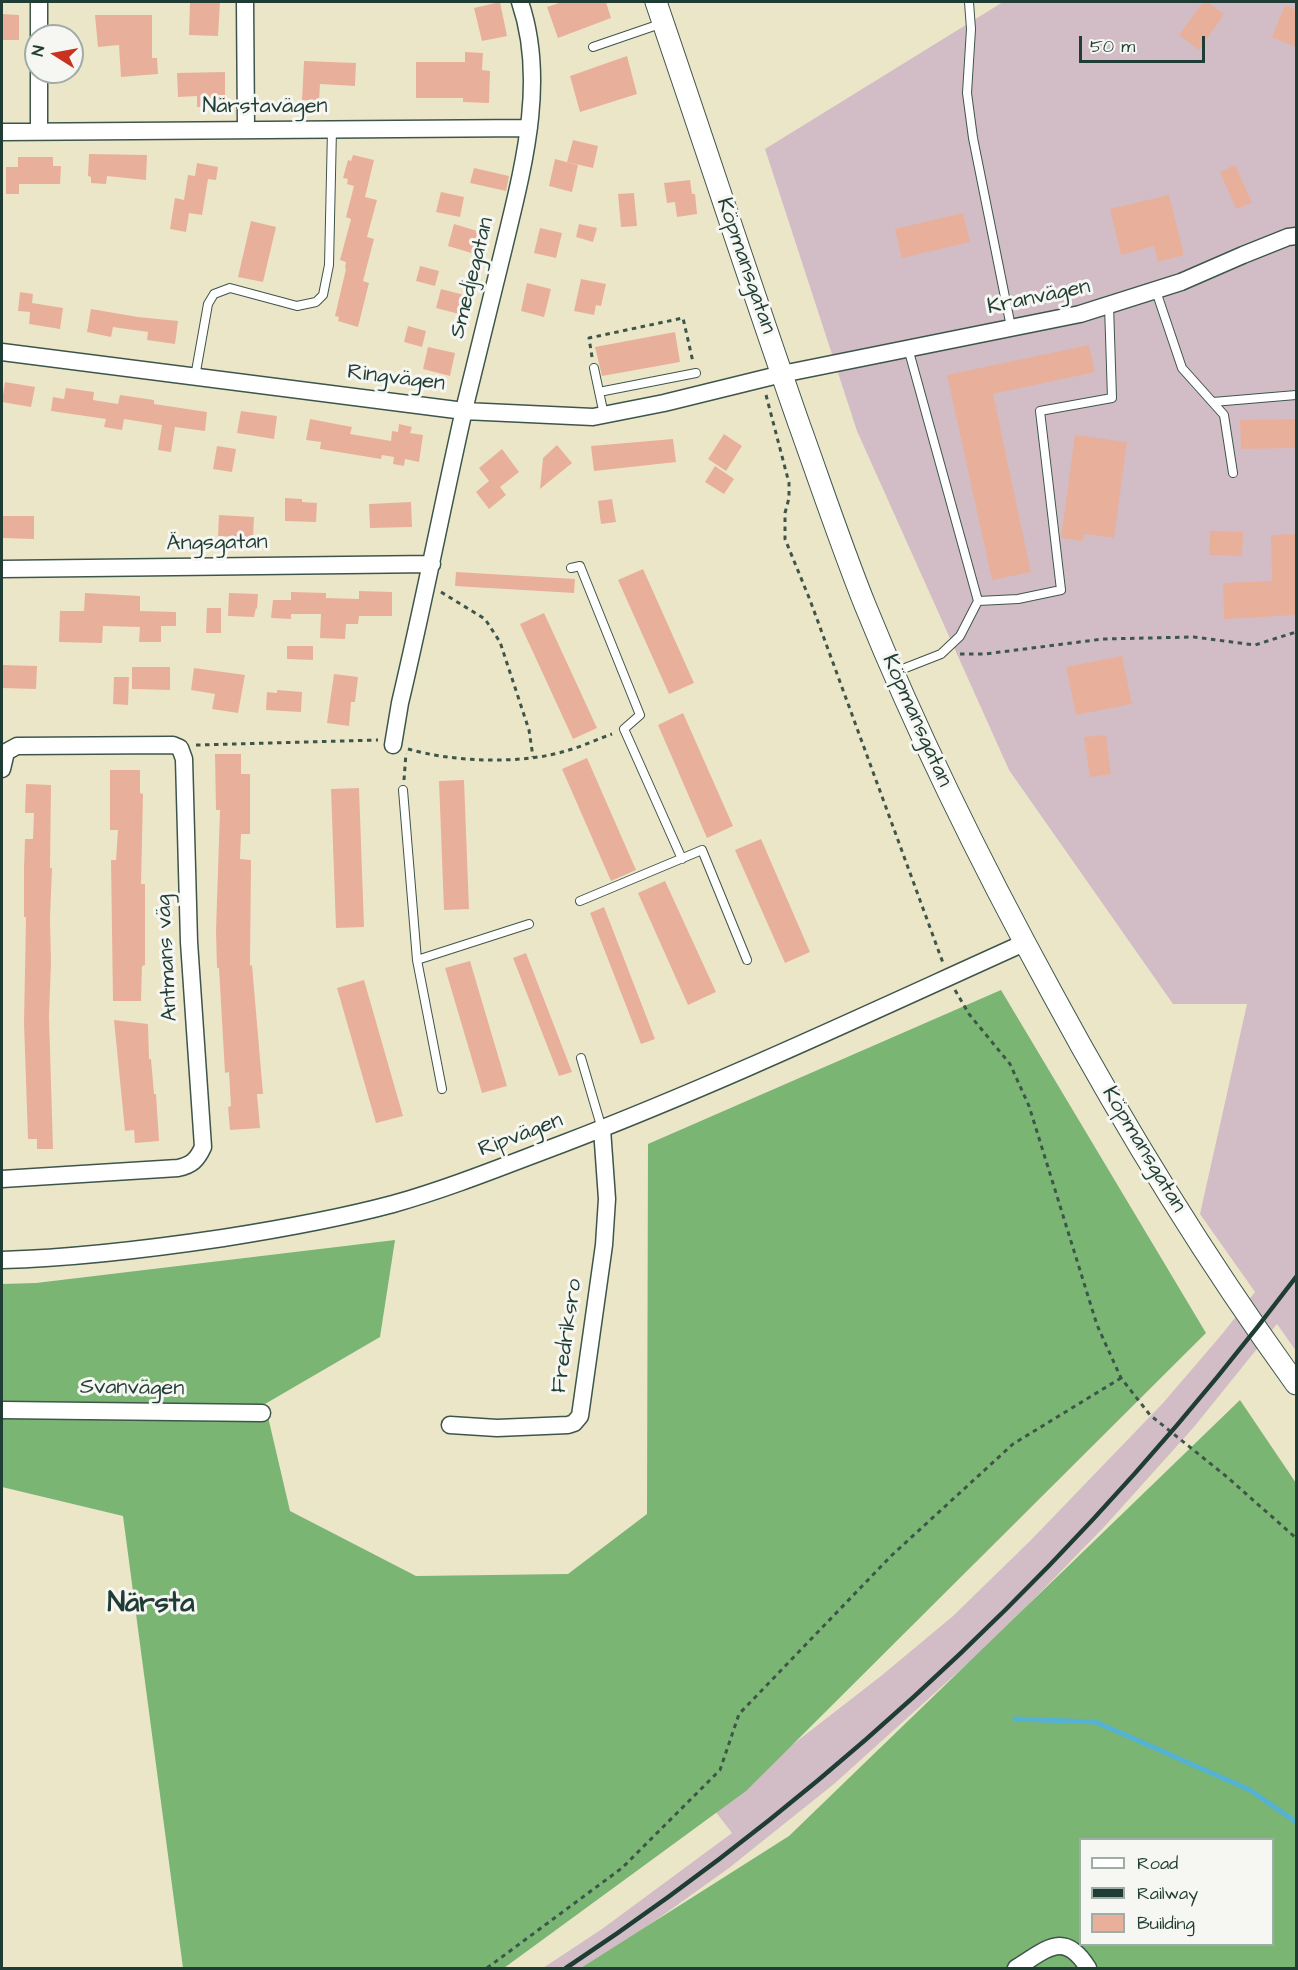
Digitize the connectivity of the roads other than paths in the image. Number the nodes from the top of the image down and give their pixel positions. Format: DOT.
graph roads {
  1 [pos="39,2"];
  2 [pos="245,2"];
  3 [pos="520,2"];
  4 [pos="656,2"];
  5 [pos="969,2"];
  6 [pos="663,22"];
  7 [pos="39,24"];
  8 [pos="592,47"];
  9 [pos="39,84"];
  10 [pos="529,128"];
  11 [pos="246,129"];
  12 [pos="332,129"];
  13 [pos="39,130"];
  14 [pos="2,132"];
  15 [pos="1296,236"];
  16 [pos="1156,291"];
  17 [pos="1109,305"];
  18 [pos="1011,327"];
  19 [pos="908,348"];
  20 [pos="2,352"];
  21 [pos="594,368"];
  22 [pos="696,373"];
  23 [pos="782,374"];
  24 [pos="195,377"];
  25 [pos="599,392"];
  26 [pos="1296,395"];
  27 [pos="1213,402"];
  28 [pos="464,411"];
  29 [pos="604,415"];
  30 [pos="1233,473"];
  31 [pos="432,564"];
  32 [pos="571,568"];
  33 [pos="2,569"];
  34 [pos="978,601"];
  35 [pos="893,672"];
  36 [pos="400,747"];
  37 [pos="2,769"];
  38 [pos="403,790"];
  39 [pos="682,859"];
  40 [pos="580,901"];
  41 [pos="530,924"];
  42 [pos="1024,943"];
  43 [pos="417,960"];
  44 [pos="747,960"];
  45 [pos="581,1058"];
  46 [pos="442,1089"];
  47 [pos="602,1129"];
  48 [pos="2,1179"];
  49 [pos="2,1260"];
  50 [pos="1296,1384"];
  51 [pos="2,1410"];
  52 [pos="262,1413"];
  53 [pos="450,1425"];
  54 [pos="1016,1968"];
  55 [pos="1088,1968"];
  1 -- 7 [label="street"];
  2 -- 11 [label="street"];
  3 -- 10 [label="street, Smedjegatan"];
  4 -- 6 [label="street, Köpmansgatan"];
  5 -- 18 [label="lane"];
  6 -- 8 [label="lane"];
  6 -- 23 [label="street, Köpmansgatan"];
  9 -- 13 [label="street"];
  10 -- 12 [label="street, Närstavägen"];
  10 -- 28 [label="street, Smedjegatan"];
  11 -- 12 [label="street, Närstavägen"];
  11 -- 13 [label="street, Närstavägen"];
  12 -- 24 [label="lane"];
  13 -- 14 [label="street, Närstavägen"];
  15 -- 16 [label="street, Kranvägen"];
  16 -- 17 [label="street, Kranvägen"];
  16 -- 27 [label="lane"];
  17 -- 18 [label="street, Kranvägen"];
  17 -- 34 [label="lane"];
  18 -- 19 [label="street, Kranvägen"];
  19 -- 23 [label="street, Kranvägen"];
  19 -- 34 [label="lane"];
  20 -- 24 [label="street, Ringvägen"];
  21 -- 25 [label="lane"];
  22 -- 25 [label="lane"];
  23 -- 29 [label="street, Ringvägen"];
  23 -- 35 [label="street, Köpmansgatan"];
  24 -- 28 [label="street, Ringvägen"];
  25 -- 29 [label="lane"];
  26 -- 27 [label="lane"];
  27 -- 30 [label="lane"];
  28 -- 29 [label="street, Ringvägen"];
  28 -- 31 [label="street, Smedjegatan"];
  31 -- 33 [label="street, Ängsgatan"];
  31 -- 36 [label="street, Smedjegatan"];
  32 -- 39 [label="lane"];
  34 -- 35 [label="lane"];
  35 -- 42 [label="street, Köpmansgatan"];
  37 -- 48 [label="street, Antmans väg"];
  38 -- 43 [label="lane"];
  39 -- 40 [label="lane"];
  39 -- 44 [label="lane"];
  41 -- 43 [label="lane"];
  42 -- 47 [label="street, Ripvägen"];
  42 -- 50 [label="street, Köpmansgatan"];
  43 -- 46 [label="lane"];
  45 -- 47 [label="lane"];
  47 -- 49 [label="street, Ripvägen"];
  47 -- 53 [label="street, Fredriksro"];
  51 -- 52 [label="street, Svanvägen"];
  54 -- 55 [label="street"];
}
